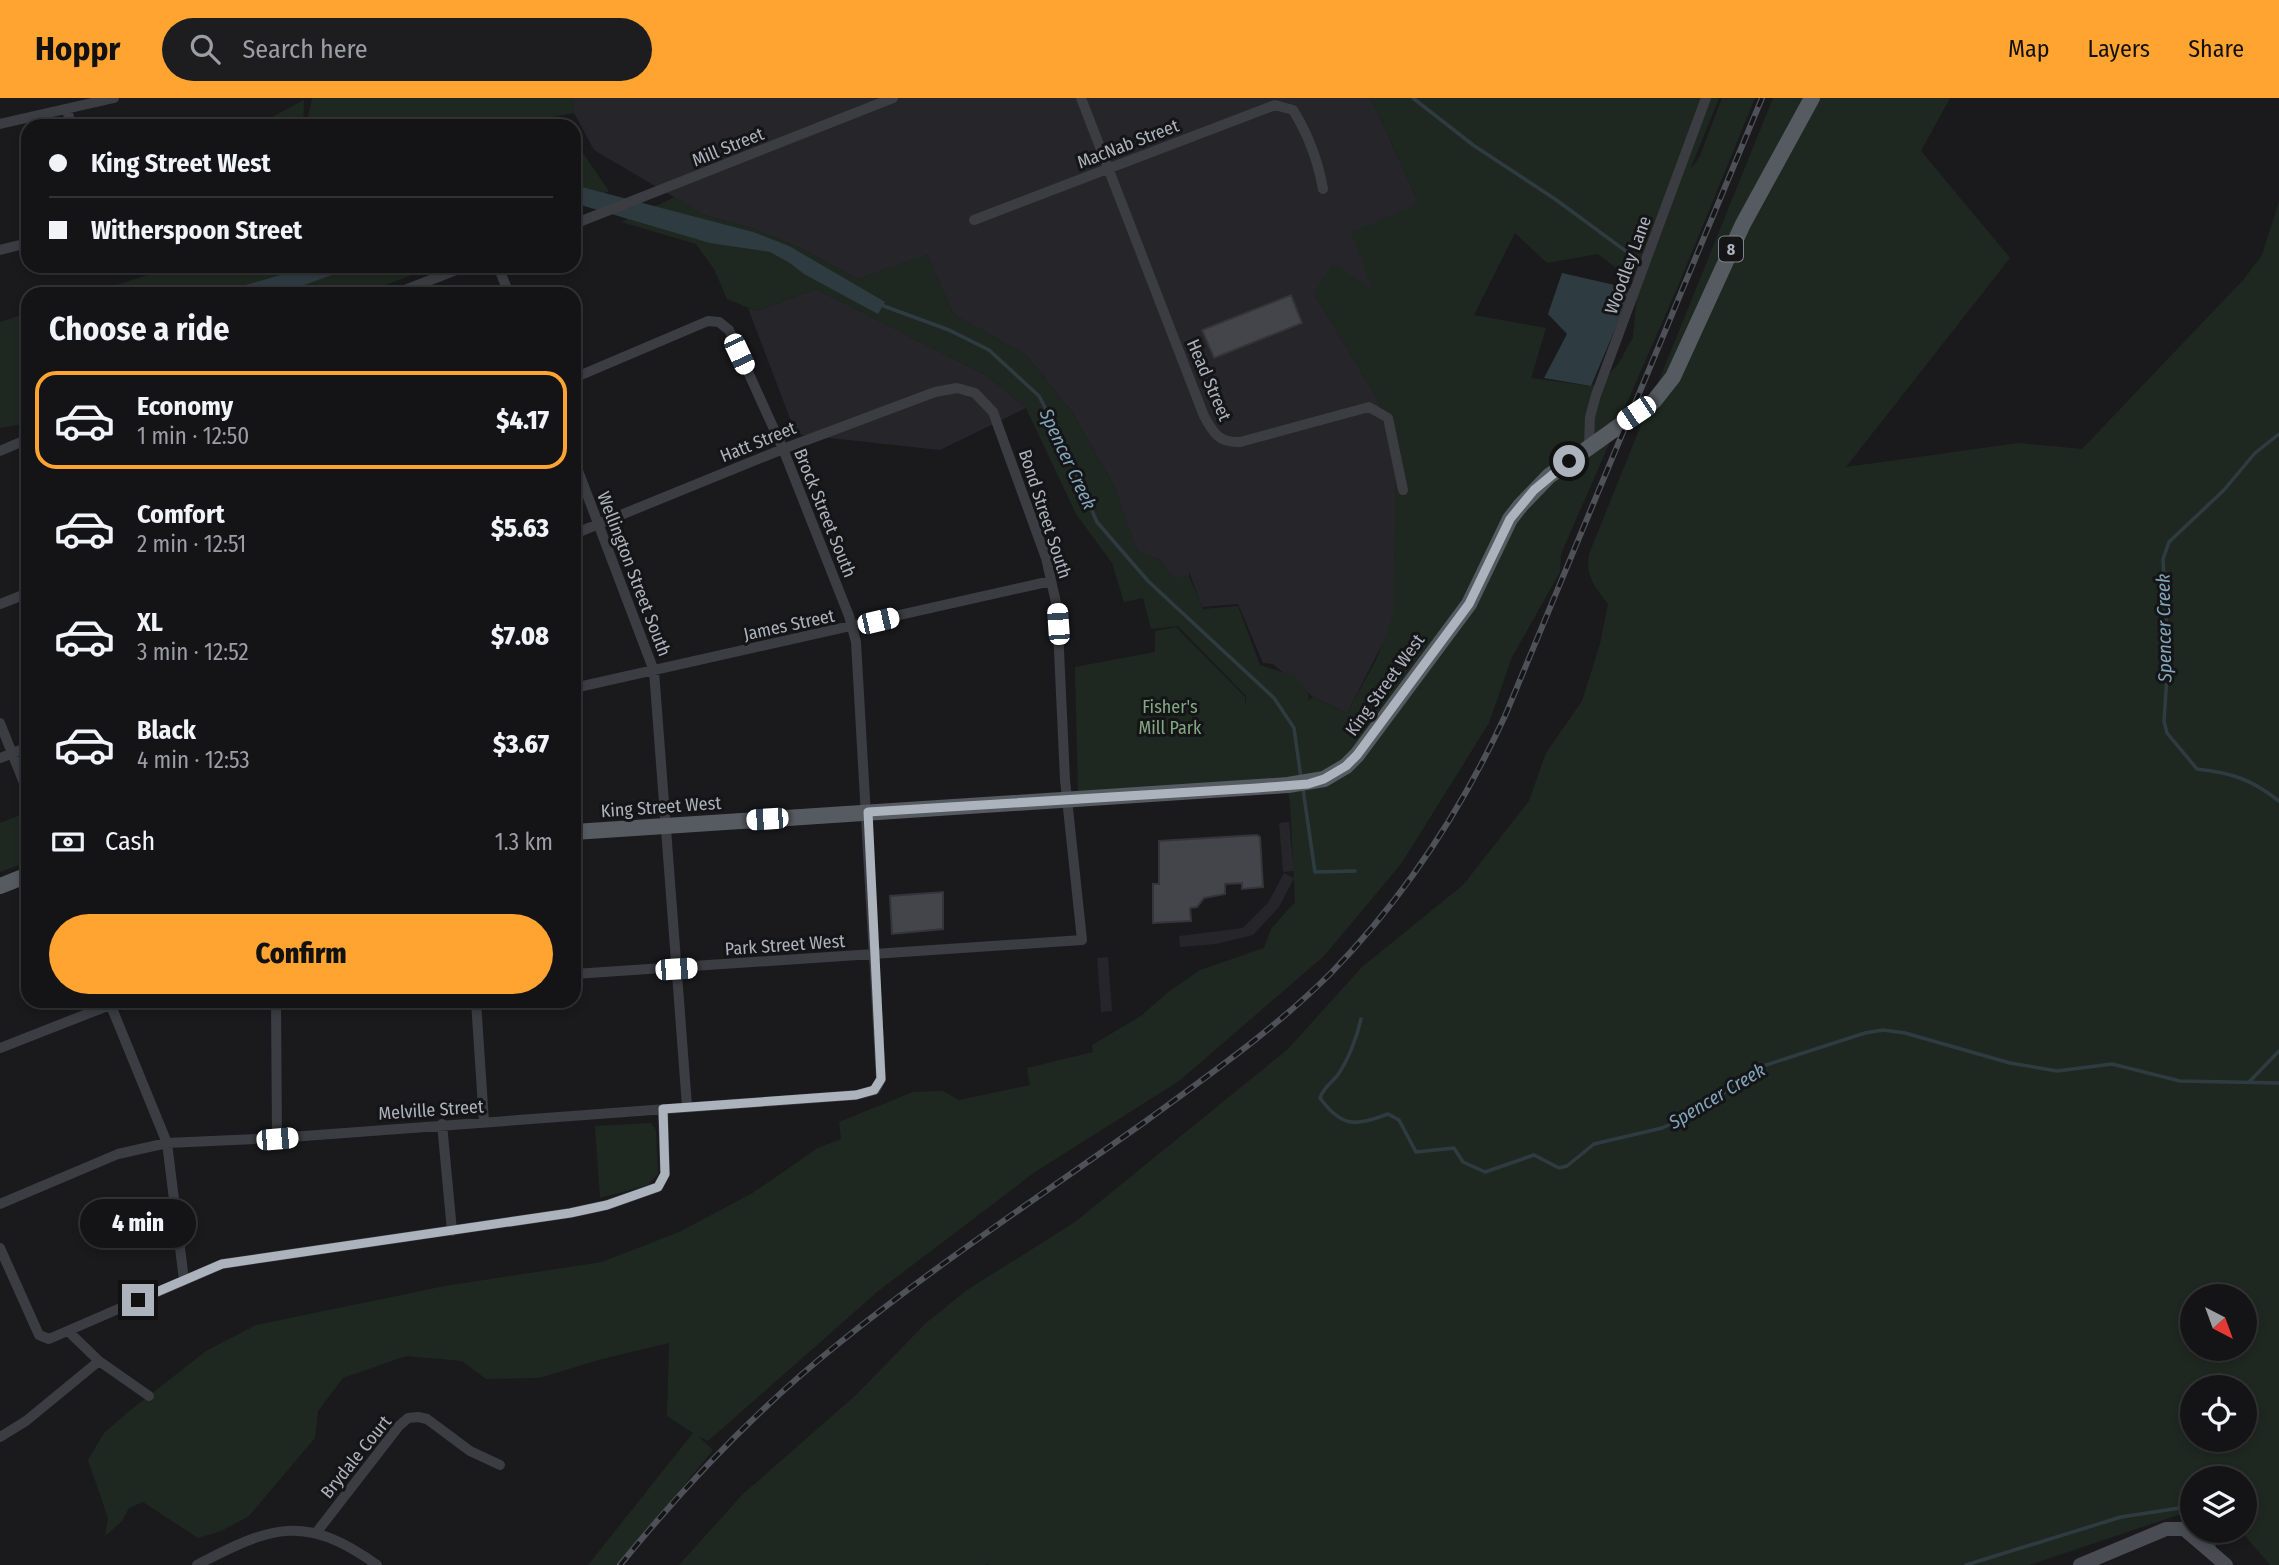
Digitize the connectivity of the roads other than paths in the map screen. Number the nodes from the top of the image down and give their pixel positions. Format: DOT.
graph roads {
  1 [pos="114,98"];
  2 [pos="892,98"];
  3 [pos="1081,98"];
  4 [pos="1706,98"];
  5 [pos="1812,98"];
  6 [pos="67,110"];
  7 [pos="24,119"];
  8 [pos="69,119"];
  9 [pos="21,120"];
  10 [pos="0,124"];
  11 [pos="1108,169"];
  12 [pos="1323,189"];
  13 [pos="974,220"];
  14 [pos="581,221"];
  15 [pos="21,245"];
  16 [pos="0,250"];
  17 [pos="448,273"];
  18 [pos="413,287"];
  19 [pos="581,376"];
  20 [pos="957,388"];
  21 [pos="21,442"];
  22 [pos="1589,446"];
  23 [pos="783,449"];
  24 [pos="0,451"];
  25 [pos="581,479"];
  26 [pos="1403,489"];
  27 [pos="598,524"];
  28 [pos="581,531"];
  29 [pos="1051,581"];
  30 [pos="21,596"];
  31 [pos="0,604"];
  32 [pos="853,627"];
  33 [pos="654,670"];
  34 [pos="581,686"];
  35 [pos="0,723"];
  36 [pos="21,750"];
  37 [pos="12,754"];
  38 [pos="0,758"];
  39 [pos="21,776"];
  40 [pos="1067,798"];
  41 [pos="868,812"];
  42 [pos="667,826"];
  43 [pos="581,832"];
  44 [pos="21,878"];
  45 [pos="0,886"];
  46 [pos="1082,940"];
  47 [pos="875,954"];
  48 [pos="676,969"];
  49 [pos="581,974"];
  50 [pos="98,1008"];
  51 [pos="112,1008"];
  52 [pos="276,1008"];
  53 [pos="476,1008"];
  54 [pos="0,1048"];
  55 [pos="874,1090"];
  56 [pos="687,1106"];
  57 [pos="663,1109"];
  58 [pos="484,1122"];
  59 [pos="442,1124"];
  60 [pos="277,1139"];
  61 [pos="167,1143"];
  62 [pos="0,1204"];
  63 [pos="452,1231"];
  64 [pos="0,1248"];
  65 [pos="184,1280"];
  66 [pos="68,1331"];
  67 [pos="99,1361"];
  68 [pos="149,1396"];
  69 [pos="0,1437"];
  70 [pos="500,1465"];
  71 [pos="316,1533"];
  72 [pos="197,1565"];
  73 [pos="377,1565"];
  74 [pos="2080,1565"];
  75 [pos="2226,1565"];
  1 -- 6 [label="street"];
  2 -- 14 [label="street, Mill Street"];
  3 -- 11 [label="street, Head Street"];
  4 -- 22 [label="street, Woodley Lane"];
  5 -- 22 [label="main road, King Street West / 8"];
  6 -- 7 [label="street"];
  6 -- 8 [label="street"];
  9 -- 10 [label="street"];
  11 -- 12 [label="street, MacNab Street"];
  11 -- 13 [label="street, MacNab Street"];
  11 -- 26 [label="street, Head Street"];
  15 -- 16 [label="street"];
  17 -- 18 [label="street"];
  19 -- 23 [label="street, Brock Street South"];
  20 -- 23 [label="street, Hatt Street"];
  20 -- 29 [label="street, Bond Street South"];
  21 -- 24 [label="street"];
  22 -- 40 [label="main road, King Street West / 8"];
  23 -- 27 [label="street, Hatt Street"];
  23 -- 32 [label="street, Brock Street South"];
  25 -- 27 [label="street, Wellington Street South"];
  27 -- 28 [label="street, Hatt Street"];
  27 -- 33 [label="street, Wellington Street South"];
  29 -- 32 [label="street, James Street"];
  29 -- 40 [label="street, Bond Street South"];
  30 -- 31 [label="street"];
  32 -- 33 [label="street, James Street"];
  32 -- 41 [label="street, Brock Street South"];
  33 -- 34 [label="street, James Street"];
  33 -- 42 [label="street, Wellington Street South"];
  35 -- 37 [label="street"];
  36 -- 37 [label="street"];
  37 -- 38 [label="street"];
  37 -- 39 [label="street"];
  40 -- 41 [label="main road, King Street West / 8"];
  40 -- 46 [label="street, Bond Street South"];
  41 -- 42 [label="main road, King Street West / 8"];
  41 -- 47 [label="street, Brock Street South"];
  42 -- 43 [label="main road, King Street West / 8"];
  42 -- 48 [label="street, Wellington Street South"];
  44 -- 45 [label="main road"];
  46 -- 47 [label="street, Park Street West"];
  47 -- 48 [label="street, Park Street West"];
  47 -- 55 [label="street, Brock Street South"];
  48 -- 49 [label="street, Park Street West"];
  48 -- 56 [label="street, Wellington Street South"];
  50 -- 54 [label="street"];
  51 -- 61 [label="street"];
  52 -- 60 [label="street"];
  53 -- 58 [label="street"];
  55 -- 56 [label="street, Melville Street"];
  56 -- 57 [label="street, Melville Street"];
  57 -- 58 [label="street, Melville Street"];
  57 -- 63 [label="street"];
  58 -- 59 [label="street, Melville Street"];
  59 -- 60 [label="street, Melville Street"];
  59 -- 63 [label="street"];
  60 -- 61 [label="street, Melville Street"];
  61 -- 62 [label="street, Melville Street"];
  61 -- 65 [label="street"];
  63 -- 65 [label="street"];
  64 -- 66 [label="street"];
  65 -- 66 [label="street"];
  66 -- 67 [label="street"];
  67 -- 68 [label="street"];
  67 -- 69 [label="street"];
  70 -- 71 [label="street, Brydale Court"];
  71 -- 72 [label="street"];
  71 -- 73 [label="street"];
  74 -- 75 [label="street"];
}
